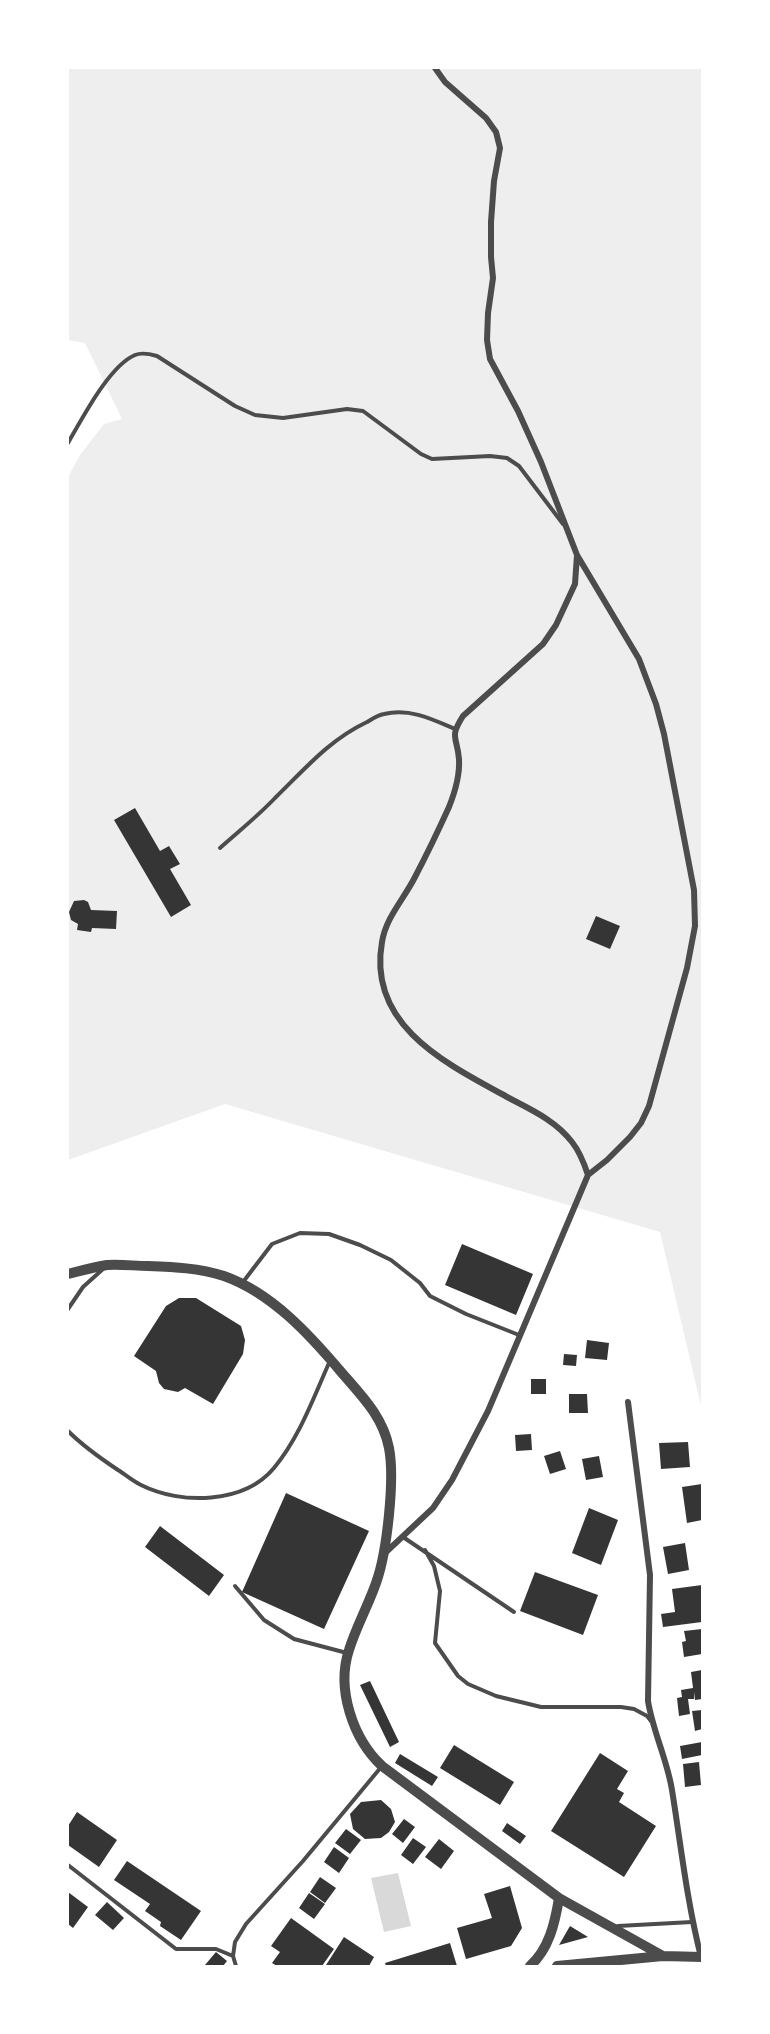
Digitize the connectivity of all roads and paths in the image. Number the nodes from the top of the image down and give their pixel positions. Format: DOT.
graph roads {
  1 [pos="435,68"];
  2 [pos="68,443"];
  3 [pos="567,529"];
  4 [pos="577,555"];
  5 [pos="455,729"];
  6 [pos="220,848"];
  7 [pos="588,1175"];
  8 [pos="106,1265"];
  9 [pos="68,1274"];
  10 [pos="241,1285"];
  11 [pos="68,1309"];
  12 [pos="520,1335"];
  13 [pos="331,1359"];
  14 [pos="628,1402"];
  15 [pos="68,1431"];
  16 [pos="402,1536"];
  17 [pos="424,1550"];
  18 [pos="384,1554"];
  19 [pos="236,1586"];
  20 [pos="514,1612"];
  21 [pos="348,1653"];
  22 [pos="651,1721"];
  23 [pos="382,1766"];
  24 [pos="68,1865"];
  25 [pos="559,1898"];
  26 [pos="692,1922"];
  27 [pos="608,1927"];
  28 [pos="233,1956"];
  29 [pos="663,1956"];
  30 [pos="702,1957"];
  31 [pos="236,1966"];
  32 [pos="530,1966"];
  33 [pos="557,1966"];
  1 -- 3 [label="street"];
  2 -- 3 [label="lane"];
  3 -- 4 [label="street"];
  4 -- 5 [label="street"];
  4 -- 7 [label="street"];
  5 -- 6 [label="lane"];
  5 -- 7 [label="street"];
  7 -- 12 [label="street"];
  8 -- 9 [label="street"];
  8 -- 10 [label="street"];
  8 -- 11 [label="lane"];
  10 -- 12 [label="lane"];
  10 -- 13 [label="street"];
  12 -- 16 [label="street"];
  13 -- 15 [label="lane"];
  13 -- 18 [label="street"];
  14 -- 22 [label="street"];
  16 -- 17 [label="lane"];
  16 -- 18 [label="street"];
  17 -- 20 [label="lane"];
  17 -- 22 [label="lane"];
  18 -- 21 [label="street"];
  19 -- 21 [label="lane"];
  21 -- 23 [label="street"];
  22 -- 26 [label="street"];
  23 -- 25 [label="street"];
  23 -- 28 [label="lane"];
  24 -- 28 [label="lane"];
  25 -- 27 [label="street"];
  25 -- 32 [label="street"];
  26 -- 27 [label="lane"];
  26 -- 30 [label="street"];
  27 -- 29 [label="street"];
  28 -- 31 [label="lane"];
  29 -- 30 [label="street"];
  29 -- 33 [label="street"];
}
